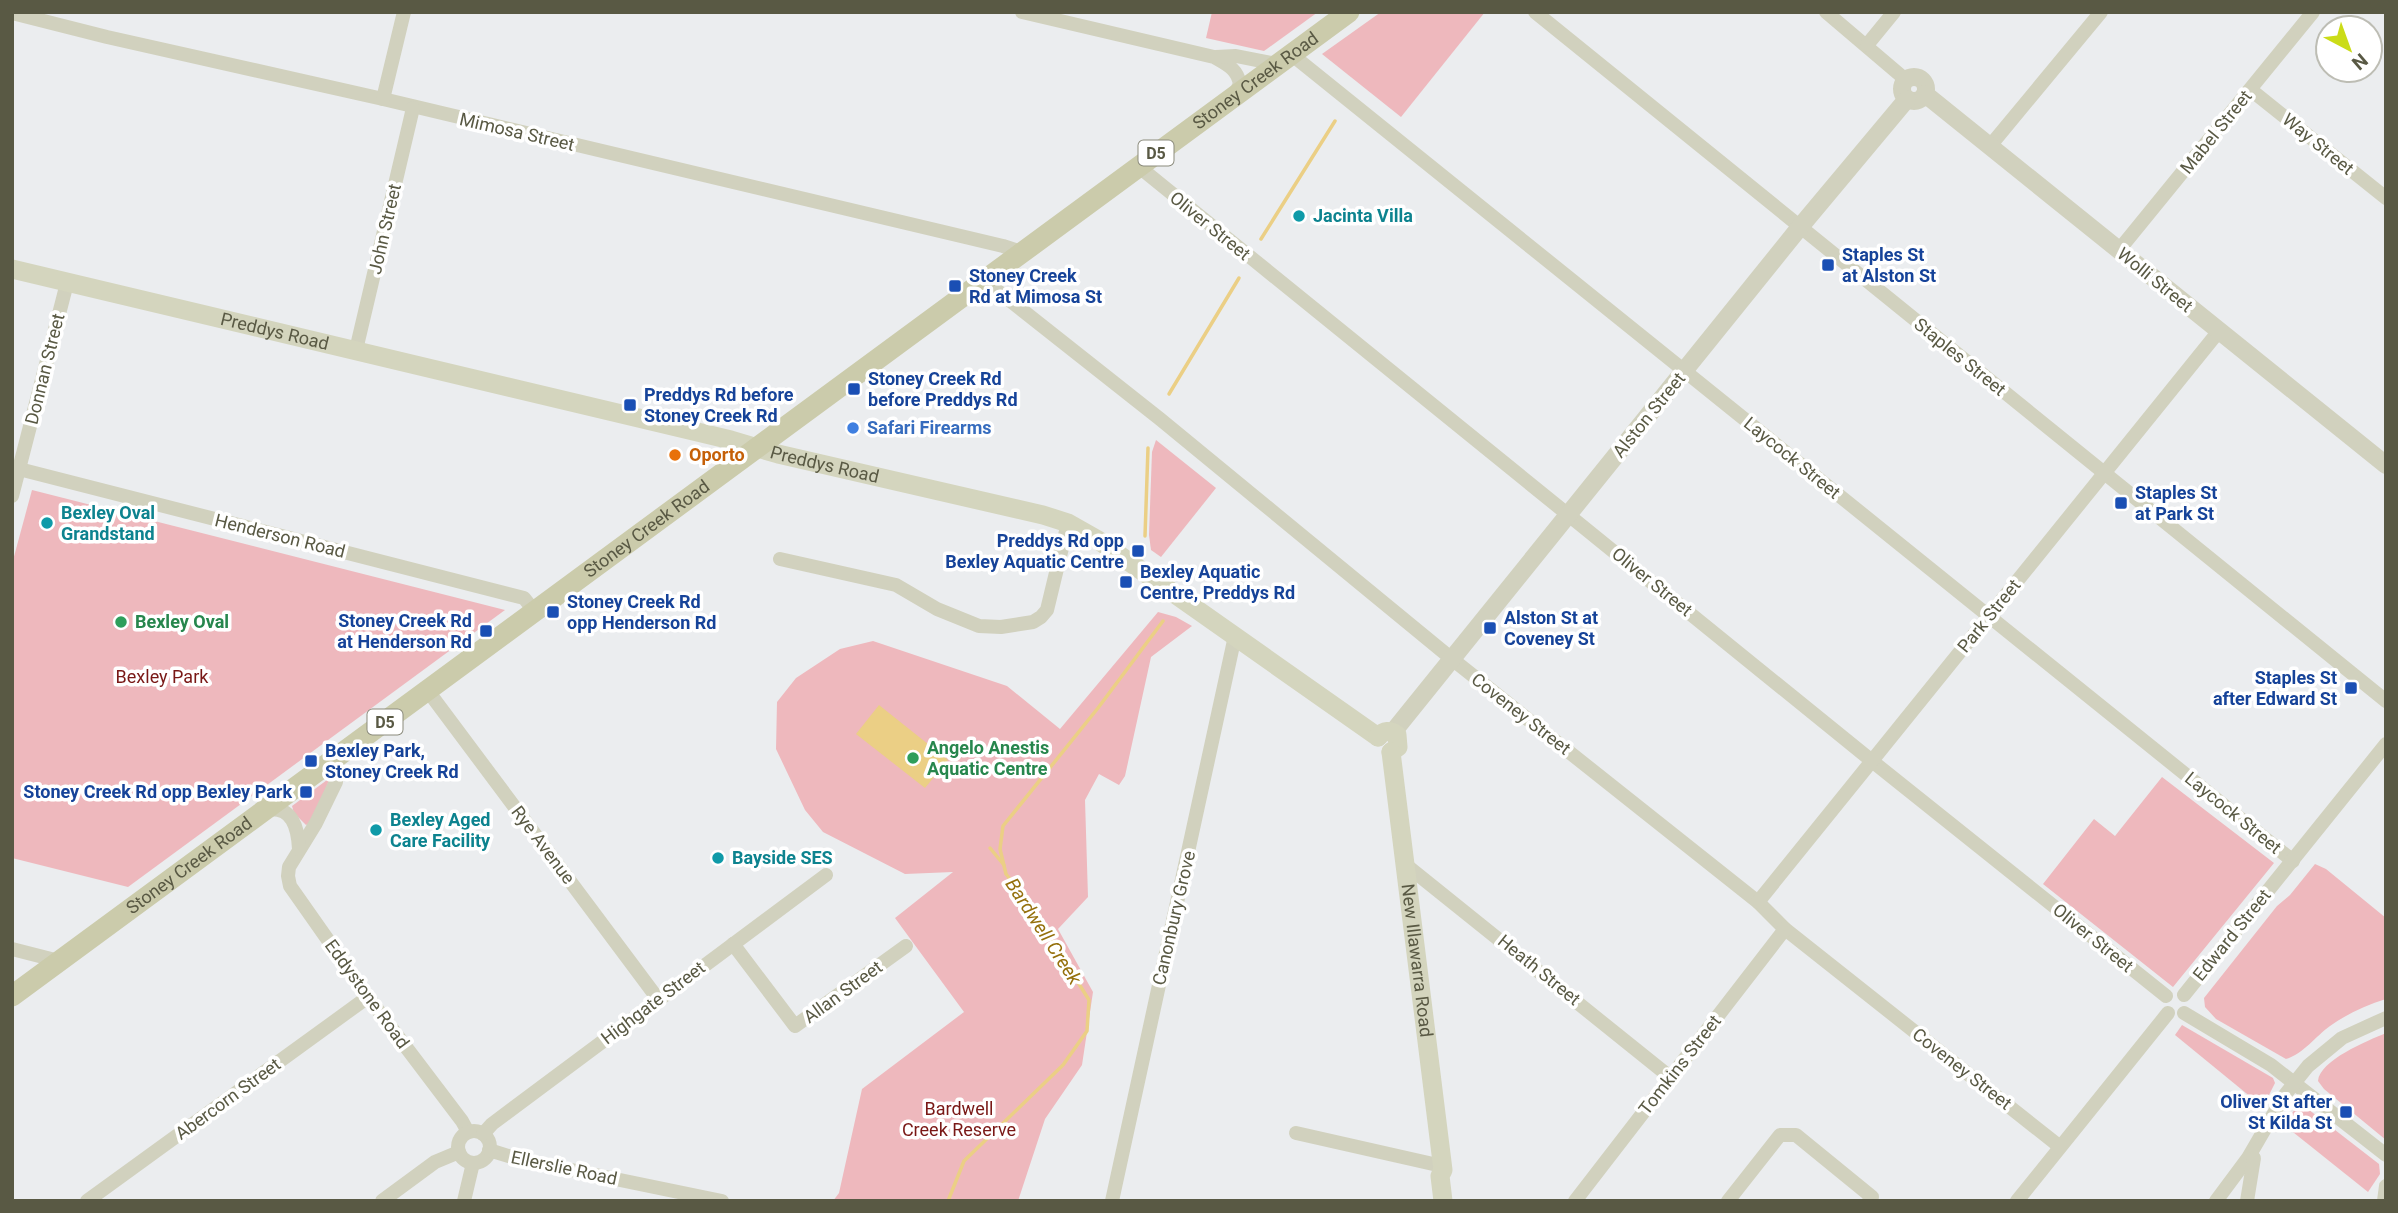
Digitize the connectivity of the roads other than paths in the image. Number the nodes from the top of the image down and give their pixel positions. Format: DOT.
graph roads {
  1 [pos="404,12"];
  2 [pos="1022,12"];
  3 [pos="1349,12"];
  4 [pos="1535,12"];
  5 [pos="1826,12"];
  6 [pos="1894,12"];
  7 [pos="2101,12"];
  8 [pos="2313,12"];
  9 [pos="12,13"];
  10 [pos="1867,46"];
  11 [pos="1214,57"];
  12 [pos="1284,59"];
  13 [pos="1906,80"];
  14 [pos="2251,90"];
  15 [pos="1925,94"];
  16 [pos="1234,96"];
  17 [pos="383,99"];
  18 [pos="1907,99"];
  19 [pos="413,108"];
  20 [pos="1990,146"];
  21 [pos="1138,166"];
  22 [pos="2386,198"];
  23 [pos="1800,227"];
  24 [pos="2119,250"];
  25 [pos="1022,252"];
  26 [pos="12,269"];
  27 [pos="984,280"];
  28 [pos="67,283"];
  29 [pos="2219,331"];
  30 [pos="356,351"];
  31 [pos="1684,372"];
  32 [pos="758,448"];
  33 [pos="2386,465"];
  34 [pos="19,469"];
  35 [pos="2104,473"];
  36 [pos="12,496"];
  37 [pos="1568,514"];
  38 [pos="1068,523"];
  39 [pos="780,559"];
  40 [pos="535,612"];
  41 [pos="1989,616"];
  42 [pos="1234,636"];
  43 [pos="1452,659"];
  44 [pos="428,691"];
  45 [pos="2386,701"];
  46 [pos="1388,741"];
  47 [pos="2386,744"];
  48 [pos="1872,761"];
  49 [pos="328,764"];
  50 [pos="266,810"];
  51 [pos="299,849"];
  52 [pos="2292,861"];
  53 [pos="1406,864"];
  54 [pos="826,875"];
  55 [pos="1758,902"];
  56 [pos="1785,929"];
  57 [pos="733,943"];
  58 [pos="906,946"];
  59 [pos="12,949"];
  60 [pos="59,961"];
  61 [pos="2184,995"];
  62 [pos="12,996"];
  63 [pos="2166,996"];
  64 [pos="368,997"];
  65 [pos="658,999"];
  66 [pos="2168,1013"];
  67 [pos="2184,1013"];
  68 [pos="2386,1018"];
  69 [pos="1670,1077"];
  70 [pos="2294,1083"];
  71 [pos="468,1132"];
  72 [pos="1296,1133"];
  73 [pos="483,1134"];
  74 [pos="2260,1140"];
  75 [pos="2059,1146"];
  76 [pos="489,1150"];
  77 [pos="459,1153"];
  78 [pos="2386,1155"];
  79 [pos="473,1163"];
  80 [pos="1442,1168"];
  81 [pos="2386,1186"];
  82 [pos="91,1199"];
  83 [pos="382,1201"];
  84 [pos="464,1201"];
  85 [pos="722,1201"];
  86 [pos="1112,1201"];
  87 [pos="1444,1201"];
  88 [pos="1450,1201"];
  89 [pos="1575,1201"];
  90 [pos="1728,1201"];
  91 [pos="1869,1201"];
  92 [pos="2017,1201"];
  93 [pos="2216,1201"];
  94 [pos="2247,1201"];
  95 [pos="2384,1201"];
  1 -- 17 [label="street"];
  2 -- 11 [label="street"];
  3 -- 12 [label="main road, Stoney Creek Road / D5"];
  4 -- 23 [label="street, Staples Street"];
  5 -- 10 [label="street"];
  6 -- 10 [label="street"];
  7 -- 20 [label="street"];
  8 -- 14 [label="street, Mabel Street"];
  9 -- 17 [label="street, Mimosa Street"];
  10 -- 13 [label="street"];
  11 -- 12 [label="street"];
  11 -- 16 [label="street"];
  12 -- 16 [label="main road, Stoney Creek Road / D5"];
  12 -- 31 [label="street, Laycock Street"];
  13 -- 15 [label="street"];
  13 -- 18 [label="street"];
  14 -- 22 [label="street, Way Street"];
  14 -- 24 [label="street, Mabel Street"];
  15 -- 18 [label="street"];
  15 -- 20 [label="street, Wolli Street"];
  16 -- 21 [label="main road, Stoney Creek Road / D5"];
  17 -- 19 [label="street, Mimosa Street"];
  18 -- 23 [label="street, Alston Street"];
  19 -- 25 [label="street, Mimosa Street"];
  19 -- 30 [label="street, John Street"];
  20 -- 24 [label="street, Wolli Street"];
  21 -- 25 [label="main road, Stoney Creek Road / D5"];
  21 -- 37 [label="street, Oliver Street"];
  23 -- 31 [label="street, Alston Street"];
  23 -- 35 [label="street, Staples Street"];
  24 -- 29 [label="street, Wolli Street"];
  25 -- 27 [label="main road, Stoney Creek Road / D5"];
  26 -- 28 [label="main road, Preddys Road"];
  27 -- 32 [label="main road, Stoney Creek Road / D5"];
  27 -- 43 [label="street, Coveney Street"];
  28 -- 30 [label="main road, Preddys Road"];
  28 -- 34 [label="street, Donnan Street"];
  29 -- 33 [label="street, Wolli Street"];
  29 -- 35 [label="street, Park Street"];
  30 -- 32 [label="main road, Preddys Road"];
  31 -- 37 [label="street, Alston Street"];
  31 -- 41 [label="street, Laycock Street"];
  32 -- 38 [label="main road, Preddys Road"];
  32 -- 40 [label="main road, Stoney Creek Road / D5"];
  34 -- 36 [label="street, Donnan Street"];
  34 -- 40 [label="street, Henderson Road"];
  35 -- 41 [label="street, Park Street"];
  35 -- 45 [label="street, Staples Street"];
  37 -- 43 [label="street, Alston Street"];
  37 -- 48 [label="street, Oliver Street"];
  38 -- 39 [label="street"];
  38 -- 42 [label="main road, Preddys Road"];
  40 -- 44 [label="main road, Stoney Creek Road / D5"];
  41 -- 48 [label="street, Park Street"];
  41 -- 52 [label="street, Laycock Street"];
  42 -- 46 [label="main road, Preddys Road"];
  42 -- 86 [label="street, Canonbury Grove"];
  43 -- 46 [label="street, Alston Street"];
  43 -- 55 [label="street, Coveney Street"];
  44 -- 49 [label="main road, Stoney Creek Road / D5"];
  44 -- 65 [label="street, Rye Avenue"];
  46 -- 53 [label="main road, New Illawarra Road"];
  47 -- 52 [label="street, Edward Street"];
  48 -- 55 [label="street, Park Street"];
  48 -- 63 [label="street, Oliver Street"];
  49 -- 50 [label="main road, Stoney Creek Road / D5"];
  49 -- 51 [label="street, Eddystone Road"];
  50 -- 51 [label="street"];
  50 -- 60 [label="main road, Stoney Creek Road / D5"];
  51 -- 64 [label="street, Eddystone Road"];
  52 -- 61 [label="street, Edward Street"];
  53 -- 69 [label="street, Heath Street"];
  53 -- 80 [label="main road, New Illawarra Road"];
  54 -- 57 [label="street, Highgate Street"];
  55 -- 56 [label="street, Coveney Street"];
  56 -- 69 [label="street, Tomkins Street"];
  56 -- 75 [label="street, Coveney Street"];
  57 -- 58 [label="street, Allan Street"];
  57 -- 65 [label="street, Highgate Street"];
  59 -- 60 [label="street"];
  60 -- 62 [label="main road, Stoney Creek Road / D5"];
  61 -- 63 [label="street"];
  61 -- 67 [label="street"];
  63 -- 66 [label="street"];
  64 -- 71 [label="street, Eddystone Road"];
  64 -- 82 [label="street, Abercorn Street"];
  65 -- 73 [label="street, Highgate Street"];
  66 -- 67 [label="street"];
  66 -- 75 [label="street"];
  67 -- 70 [label="street"];
  68 -- 70 [label="street"];
  69 -- 89 [label="street, Tomkins Street"];
  70 -- 74 [label="street"];
  70 -- 78 [label="street"];
  71 -- 73 [label="street"];
  71 -- 77 [label="street"];
  72 -- 80 [label="street"];
  73 -- 76 [label="street"];
  74 -- 93 [label="street"];
  74 -- 94 [label="street"];
  75 -- 92 [label="street"];
  76 -- 79 [label="street"];
  76 -- 85 [label="street, Ellerslie Road"];
  77 -- 79 [label="street"];
  77 -- 83 [label="street"];
  79 -- 84 [label="street"];
  80 -- 87 [label="main road, New Illawarra Road"];
  80 -- 88 [label="main road, New Illawarra Road"];
  81 -- 95 [label="street"];
  90 -- 91 [label="street"];
}
